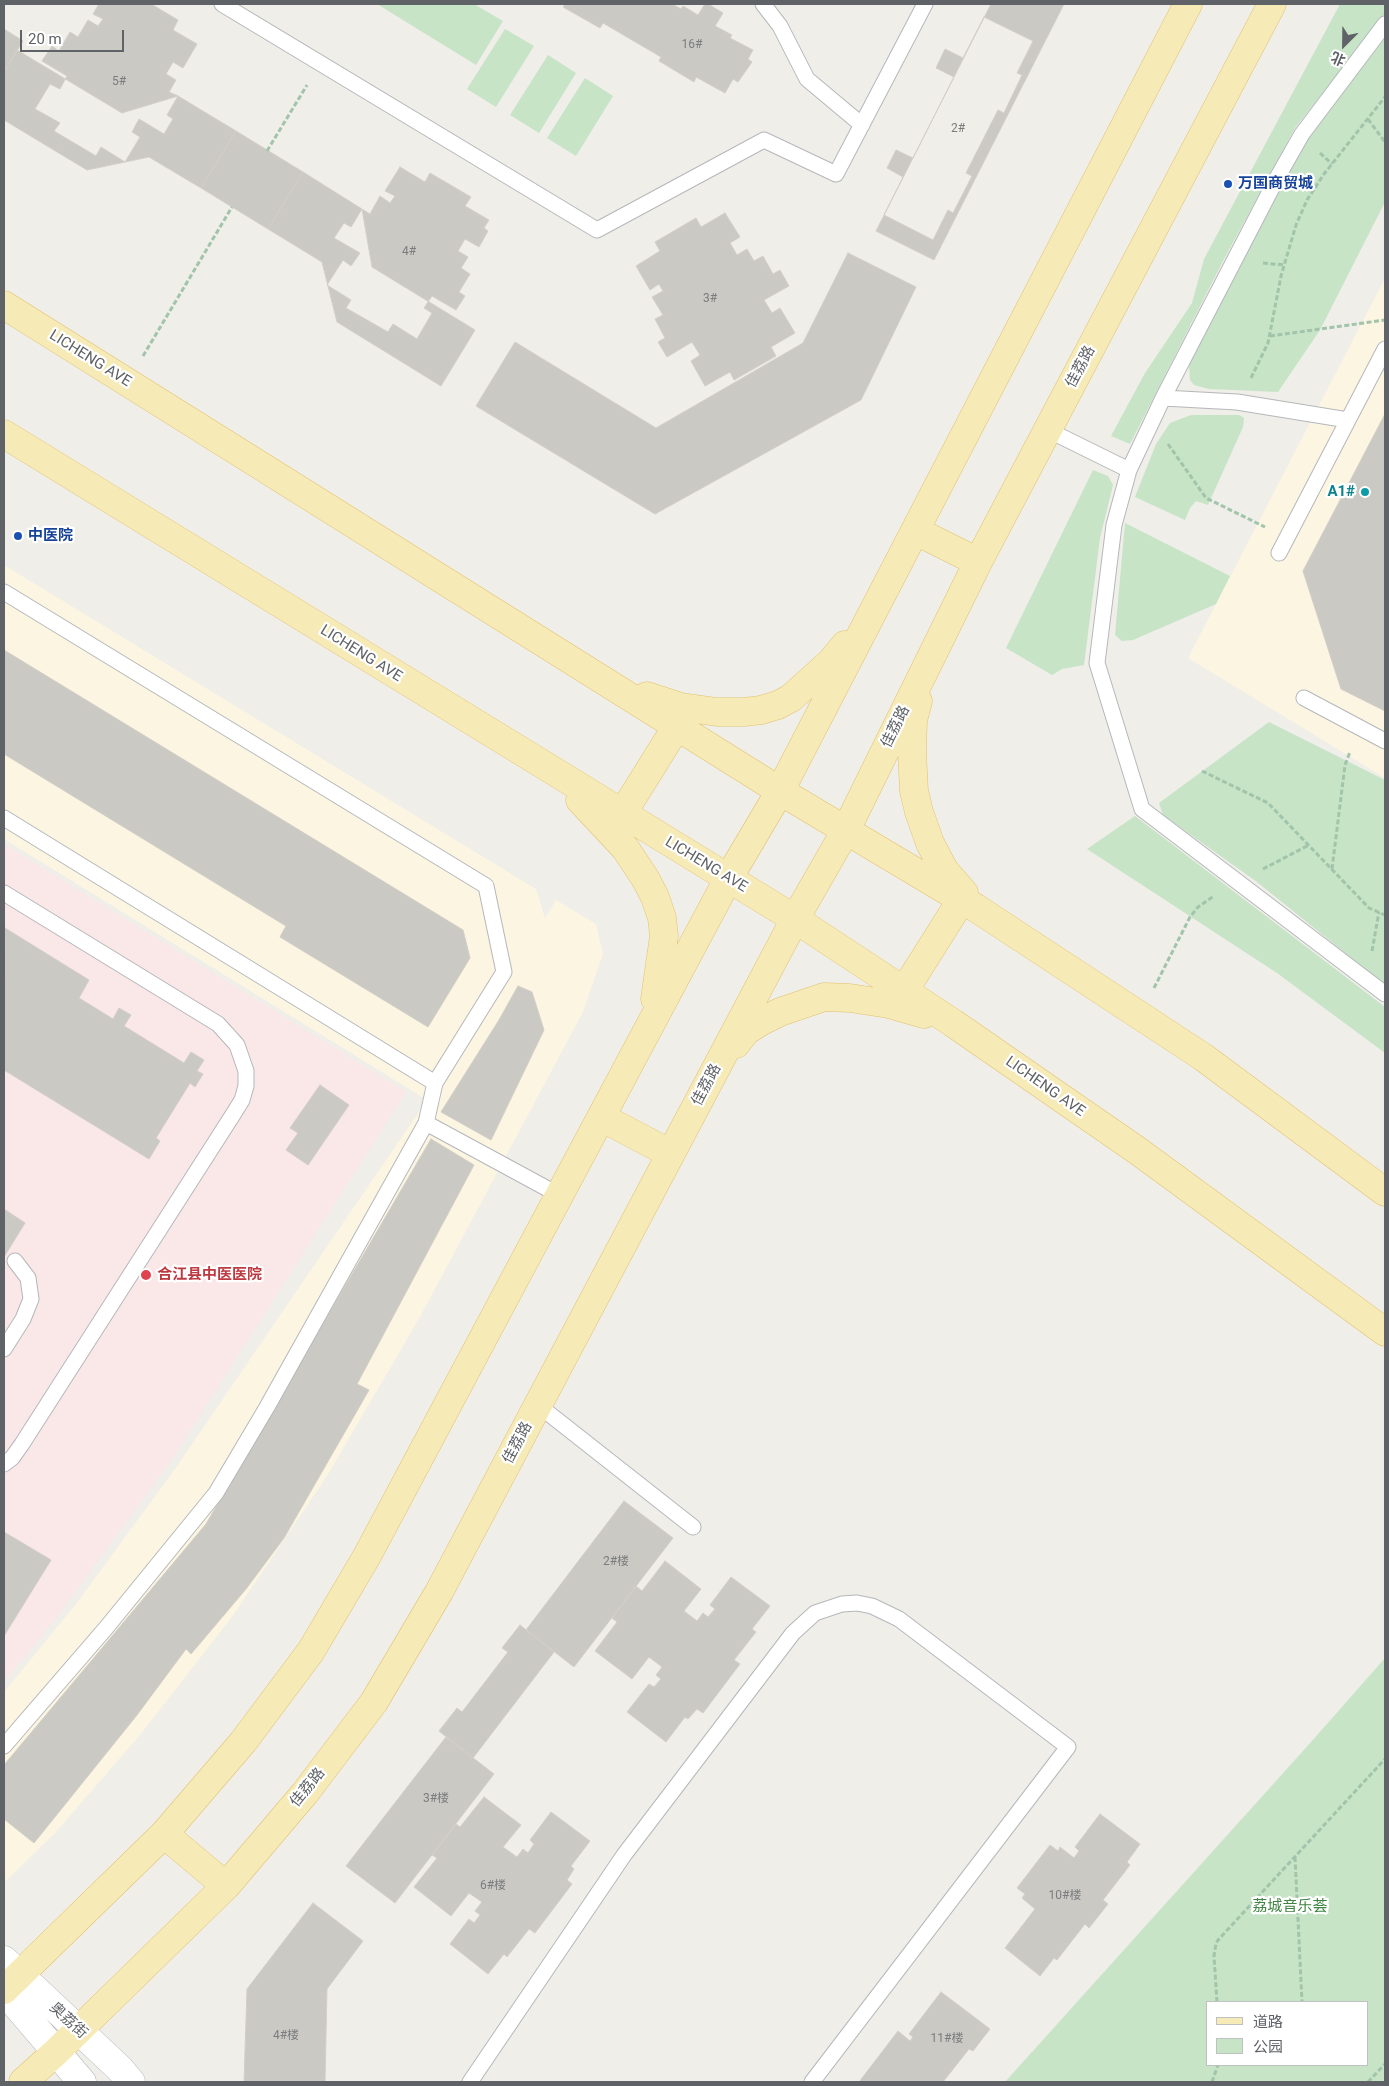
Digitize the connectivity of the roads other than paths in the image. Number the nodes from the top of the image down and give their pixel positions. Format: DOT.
graph roads {
  1 [pos="222,4"];
  2 [pos="763,4"];
  3 [pos="925,4"];
  4 [pos="1188,4"];
  5 [pos="1272,4"];
  6 [pos="1385,24"];
  7 [pos="862,125"];
  8 [pos="4,305"];
  9 [pos="1385,349"];
  10 [pos="1163,398"];
  11 [pos="1348,420"];
  12 [pos="1048,430"];
  13 [pos="4,434"];
  14 [pos="1129,470"];
  15 [pos="916,531"];
  16 [pos="1279,553"];
  17 [pos="978,562"];
  18 [pos="4,592"];
  19 [pos="872,614"];
  20 [pos="932,652"];
  21 [pos="612,685"];
  22 [pos="1304,698"];
  23 [pos="677,726"];
  24 [pos="1385,741"];
  25 [pos="538,763"];
  26 [pos="780,791"];
  27 [pos="622,814"];
  28 [pos="4,818"];
  29 [pos="846,830"];
  30 [pos="728,879"];
  31 [pos="4,893"];
  32 [pos="969,904"];
  33 [pos="795,919"];
  34 [pos="904,991"];
  35 [pos="1385,994"];
  36 [pos="651,1022"];
  37 [pos="953,1023"];
  38 [pos="712,1075"];
  39 [pos="435,1083"];
  40 [pos="601,1117"];
  41 [pos="426,1123"];
  42 [pos="671,1154"];
  43 [pos="1385,1192"];
  44 [pos="559,1195"];
  45 [pos="15,1261"];
  46 [pos="1385,1332"];
  47 [pos="4,1349"];
  48 [pos="538,1405"];
  49 [pos="4,1464"];
  50 [pos="693,1527"];
  51 [pos="4,1746"];
  52 [pos="164,1834"];
  53 [pos="226,1886"];
  54 [pos="8,1979"];
  55 [pos="79,2030"];
  56 [pos="56,2052"];
  57 [pos="23,2082"];
  58 [pos="82,2082"];
  59 [pos="131,2082"];
  60 [pos="470,2082"];
  61 [pos="812,2082"];
  1 -- 7 [label="lane"];
  2 -- 7 [label="lane"];
  3 -- 7 [label="lane"];
  4 -- 15 [label="main road"];
  5 -- 12 [label="main road, 佳荔路"];
  6 -- 10 [label="lane"];
  8 -- 21 [label="main road, LICHENG AVE"];
  9 -- 11 [label="lane"];
  10 -- 11 [label="lane"];
  10 -- 14 [label="lane"];
  11 -- 16 [label="lane"];
  12 -- 14 [label="lane"];
  12 -- 17 [label="main road, 佳荔路"];
  13 -- 25 [label="main road, LICHENG AVE"];
  14 -- 35 [label="lane"];
  15 -- 17 [label="main road"];
  15 -- 19 [label="main road"];
  17 -- 20 [label="main road, 佳荔路"];
  18 -- 39 [label="lane"];
  19 -- 21 [label="main road"];
  19 -- 26 [label="main road"];
  20 -- 29 [label="main road, 佳荔路"];
  20 -- 32 [label="main road"];
  21 -- 23 [label="main road, LICHENG AVE"];
  22 -- 24 [label="lane"];
  23 -- 26 [label="main road, LICHENG AVE"];
  23 -- 27 [label="main road"];
  25 -- 27 [label="main road, LICHENG AVE"];
  25 -- 36 [label="main road"];
  26 -- 29 [label="main road, LICHENG AVE"];
  26 -- 30 [label="main road"];
  27 -- 30 [label="main road, LICHENG AVE"];
  28 -- 39 [label="lane"];
  29 -- 32 [label="main road, LICHENG AVE"];
  29 -- 33 [label="main road, 佳荔路"];
  30 -- 33 [label="main road, LICHENG AVE"];
  30 -- 36 [label="main road"];
  31 -- 49 [label="lane"];
  32 -- 34 [label="main road"];
  32 -- 43 [label="main road, LICHENG AVE"];
  33 -- 34 [label="main road, LICHENG AVE"];
  33 -- 38 [label="main road, 佳荔路"];
  34 -- 37 [label="main road, LICHENG AVE"];
  36 -- 40 [label="main road"];
  37 -- 38 [label="main road"];
  37 -- 46 [label="main road, LICHENG AVE"];
  38 -- 42 [label="main road, 佳荔路"];
  39 -- 41 [label="lane"];
  40 -- 42 [label="main road"];
  40 -- 44 [label="main road"];
  41 -- 44 [label="lane"];
  41 -- 51 [label="lane"];
  42 -- 48 [label="main road, 佳荔路"];
  44 -- 52 [label="main road"];
  45 -- 47 [label="lane"];
  48 -- 50 [label="lane"];
  48 -- 53 [label="main road, 佳荔路"];
  52 -- 53 [label="main road"];
  52 -- 54 [label="main road"];
  53 -- 55 [label="main road, 佳荔路"];
  54 -- 55 [label="street, 奥荔街"];
  54 -- 56 [label="street, 奥荔街"];
  55 -- 56 [label="main road, 佳荔路"];
  55 -- 59 [label="street, 奥荔街"];
  56 -- 57 [label="main road, 佳荔路"];
  56 -- 58 [label="street, 奥荔街"];
  60 -- 61 [label="lane"];
}
